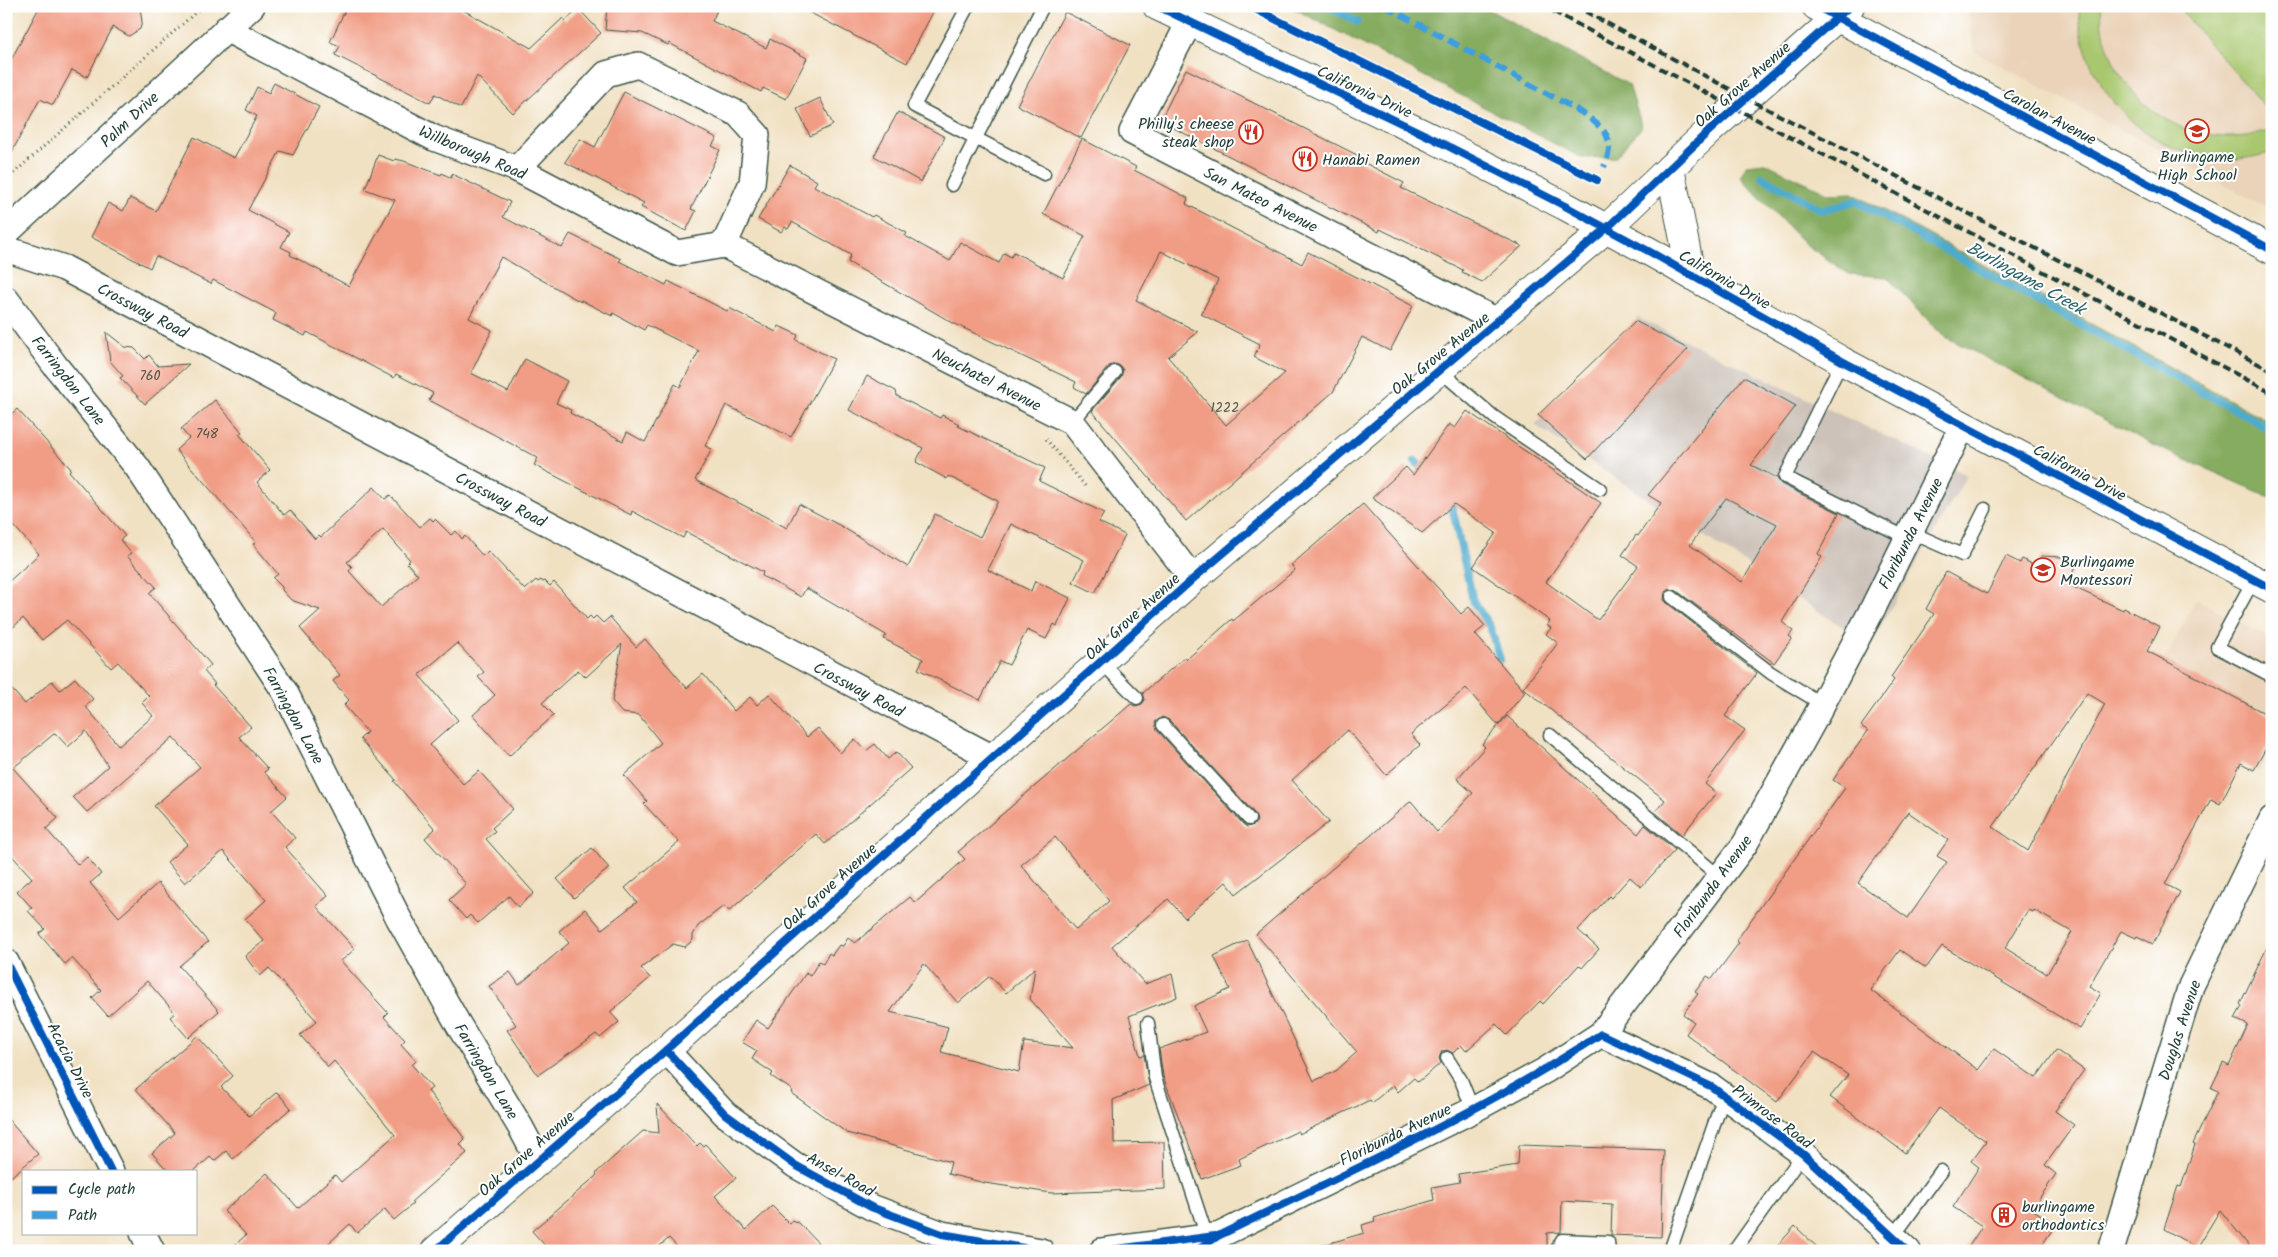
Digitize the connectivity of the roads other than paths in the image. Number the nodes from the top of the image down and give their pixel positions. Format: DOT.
graph roads {
  1 [pos="252,6"];
  2 [pos="968,6"];
  3 [pos="1043,6"];
  4 [pos="1157,6"];
  5 [pos="1834,10"];
  6 [pos="1189,23"];
  7 [pos="226,29"];
  8 [pos="977,138"];
  9 [pos="1670,168"];
  10 [pos="517,169"];
  11 [pos="1044,174"];
  12 [pos="952,185"];
  13 [pos="1607,228"];
  14 [pos="6,233"];
  15 [pos="724,245"];
  16 [pos="6,249"];
  17 [pos="2272,250"];
  18 [pos="1691,275"];
  19 [pos="6,299"];
  20 [pos="1498,322"];
  21 [pos="1842,361"];
  22 [pos="1439,370"];
  23 [pos="1115,372"];
  24 [pos="1072,422"];
  25 [pos="1963,426"];
  26 [pos="1600,489"];
  27 [pos="1985,509"];
  28 [pos="1909,535"];
  29 [pos="1193,579"];
  30 [pos="2263,584"];
  31 [pos="1672,597"];
  32 [pos="1101,662"];
  33 [pos="2272,676"];
  34 [pos="1137,698"];
  35 [pos="1822,704"];
  36 [pos="1163,725"];
  37 [pos="1550,735"];
  38 [pos="993,758"];
  39 [pos="1249,819"];
  40 [pos="2272,819"];
  41 [pos="1720,877"];
  42 [pos="6,962"];
  43 [pos="1148,1023"];
  44 [pos="1601,1034"];
  45 [pos="666,1050"];
  46 [pos="1447,1058"];
  47 [pos="1724,1096"];
  48 [pos="1473,1110"];
  49 [pos="1803,1154"];
  50 [pos="538,1160"];
  51 [pos="111,1170"];
  52 [pos="1941,1171"];
  53 [pos="144,1234"];
  54 [pos="1207,1241"];
  55 [pos="1901,1244"];
  56 [pos="152,1251"];
  57 [pos="435,1251"];
  58 [pos="1041,1251"];
  59 [pos="1102,1251"];
  60 [pos="1556,1251"];
  61 [pos="1609,1251"];
  62 [pos="1670,1251"];
  63 [pos="1734,1251"];
  64 [pos="2111,1251"];
  1 -- 7 [label="street, Palm Drive"];
  2 -- 8 [label="lane"];
  3 -- 8 [label="lane"];
  4 -- 6 [label="street, California Drive"];
  5 -- 9 [label="street, Oak Grove Avenue"];
  5 -- 17 [label="street, Carolan Avenue"];
  6 -- 13 [label="street, California Drive"];
  6 -- 20 [label="street, San Mateo Avenue"];
  7 -- 10 [label="street, Willborough Road"];
  7 -- 14 [label="street, Palm Drive"];
  8 -- 11 [label="lane"];
  8 -- 12 [label="lane"];
  9 -- 13 [label="street, Oak Grove Avenue"];
  9 -- 18 [label="street"];
  10 -- 15 [label="street, Willborough Road"];
  10 -- 15 [label="street"];
  13 -- 18 [label="street, California Drive"];
  13 -- 20 [label="street, Oak Grove Avenue"];
  15 -- 24 [label="street, Neuchatel Avenue"];
  16 -- 38 [label="street, Crossway Road"];
  18 -- 21 [label="street, California Drive"];
  19 -- 50 [label="street, Farringdon Lane"];
  20 -- 22 [label="street, Oak Grove Avenue"];
  21 -- 25 [label="street, California Drive"];
  21 -- 28 [label="lane"];
  22 -- 26 [label="lane"];
  22 -- 29 [label="street, Oak Grove Avenue"];
  23 -- 24 [label="lane"];
  24 -- 29 [label="street, Neuchatel Avenue"];
  25 -- 28 [label="street, Floribunda Avenue"];
  25 -- 30 [label="street, California Drive"];
  27 -- 28 [label="lane"];
  28 -- 35 [label="street, Floribunda Avenue"];
  29 -- 32 [label="street, Oak Grove Avenue"];
  30 -- 33 [label="lane"];
  31 -- 35 [label="lane"];
  32 -- 34 [label="lane"];
  32 -- 38 [label="street, Oak Grove Avenue"];
  35 -- 41 [label="street, Floribunda Avenue"];
  36 -- 39 [label="lane"];
  37 -- 41 [label="lane"];
  38 -- 45 [label="street, Oak Grove Avenue"];
  40 -- 64 [label="street, Douglas Avenue"];
  41 -- 44 [label="street, Floribunda Avenue"];
  42 -- 51 [label="street, Acacia Drive"];
  43 -- 54 [label="lane"];
  44 -- 47 [label="street, Primrose Road"];
  44 -- 48 [label="street, Floribunda Avenue"];
  45 -- 50 [label="street, Oak Grove Avenue"];
  45 -- 58 [label="street, Ansel Road"];
  46 -- 48 [label="lane"];
  47 -- 49 [label="street, Primrose Road"];
  47 -- 62 [label="lane"];
  48 -- 54 [label="street, Floribunda Avenue"];
  49 -- 55 [label="street, Primrose Road"];
  49 -- 63 [label="lane"];
  50 -- 57 [label="street, Oak Grove Avenue"];
  52 -- 55 [label="lane"];
  53 -- 56 [label="street"];
  54 -- 59 [label="street"];
  60 -- 61 [label="lane"];
}
